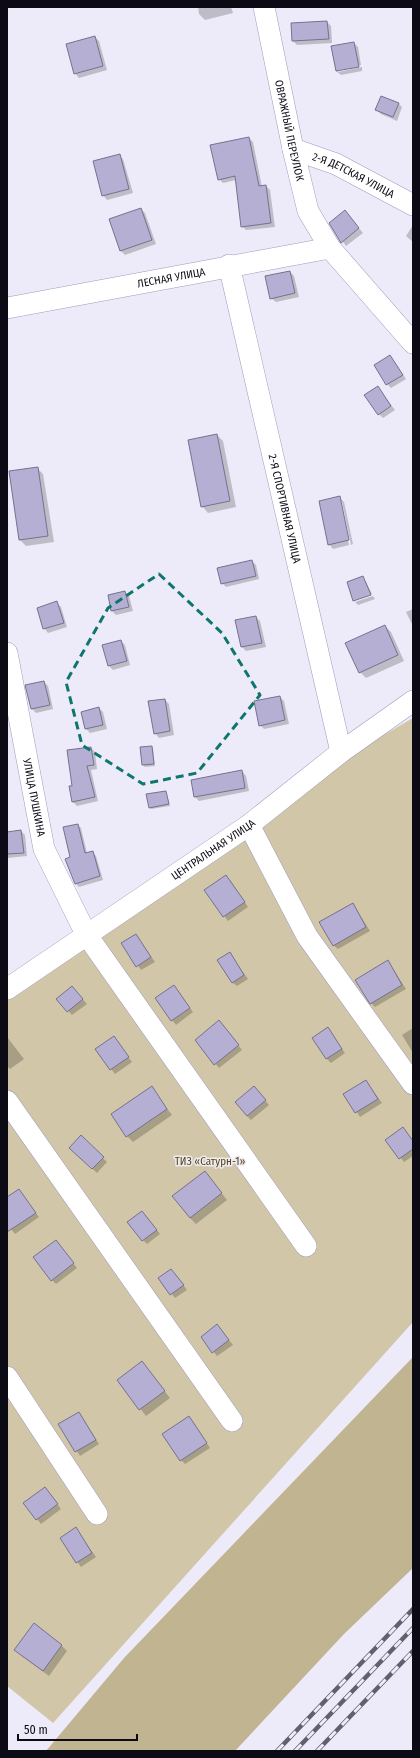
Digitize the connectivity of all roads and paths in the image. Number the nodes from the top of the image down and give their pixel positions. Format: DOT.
graph roads {
  1 [pos="264,7"];
  2 [pos="293,149"];
  3 [pos="413,205"];
  4 [pos="333,249"];
  5 [pos="229,265"];
  6 [pos="7,308"];
  7 [pos="413,343"];
  8 [pos="7,653"];
  9 [pos="413,701"];
  10 [pos="341,752"];
  11 [pos="249,825"];
  12 [pos="86,934"];
  13 [pos="7,989"];
  14 [pos="413,1084"];
  15 [pos="7,1101"];
  16 [pos="306,1246"];
  17 [pos="7,1377"];
  18 [pos="232,1421"];
  19 [pos="97,1514"];
  1 -- 2 [label="street, ОВРАЖНЫЙ ПЕРЕУЛОК"];
  2 -- 3 [label="street, 2-Я ДЕТСКАЯ УЛИЦА"];
  2 -- 4 [label="street, ОВРАЖНЫЙ ПЕРЕУЛОК"];
  4 -- 5 [label="street, ЛЕСНАЯ УЛИЦА"];
  4 -- 7 [label="street, ОВРАЖНЫЙ ПЕРЕУЛОК"];
  5 -- 6 [label="street, ЛЕСНАЯ УЛИЦА"];
  5 -- 10 [label="street, 2-Я СПОРТИВНАЯ УЛИЦА"];
  8 -- 12 [label="street, УЛИЦА ПУШКИНА"];
  9 -- 10 [label="street, ЦЕНТРАЛЬНАЯ УЛИЦА"];
  10 -- 11 [label="street, ЦЕНТРАЛЬНАЯ УЛИЦА"];
  11 -- 12 [label="street, ЦЕНТРАЛЬНАЯ УЛИЦА"];
  11 -- 14 [label="street"];
  12 -- 13 [label="street, ЦЕНТРАЛЬНАЯ УЛИЦА"];
  12 -- 16 [label="street, УЛИЦА ПУШКИНА"];
  15 -- 18 [label="street"];
  17 -- 19 [label="street"];
}
